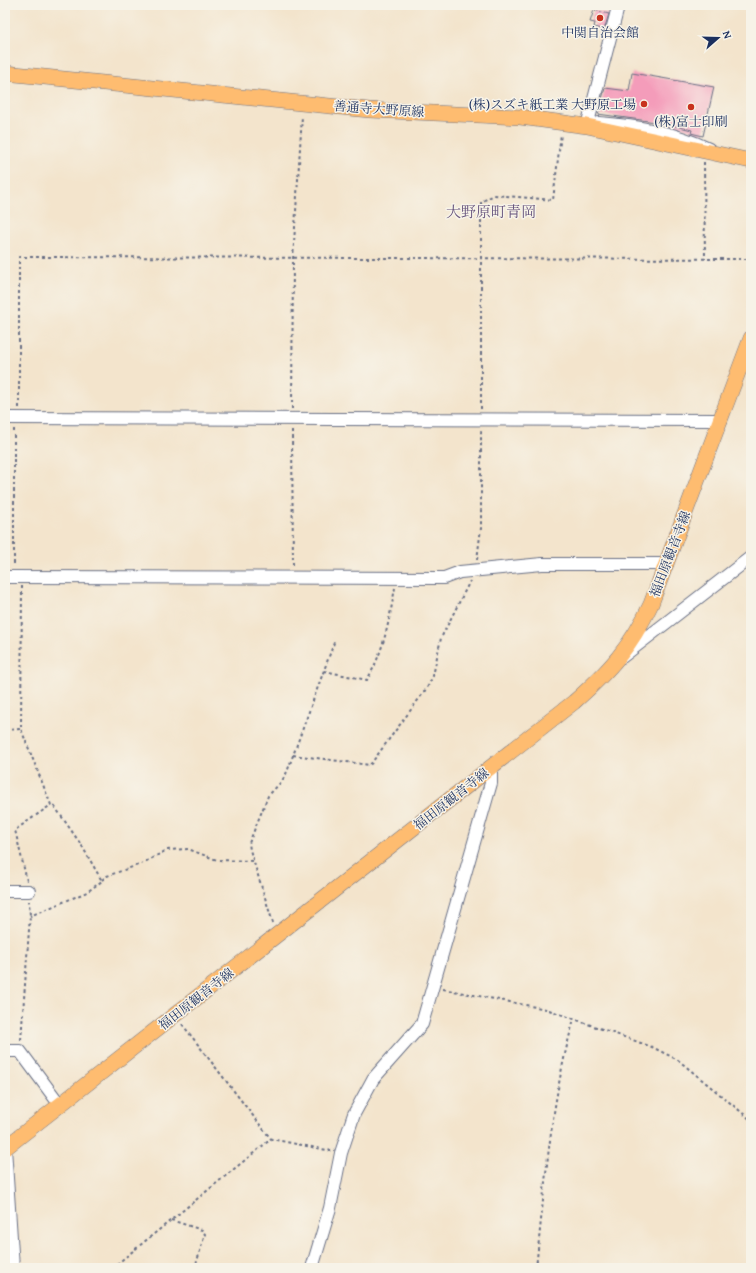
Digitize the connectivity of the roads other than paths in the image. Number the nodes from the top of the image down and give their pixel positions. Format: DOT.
graph roads {
  1 [pos="618,7"];
  2 [pos="5,73"];
  3 [pos="587,126"];
  4 [pos="725,156"];
  5 [pos="751,161"];
  6 [pos="751,338"];
  7 [pos="12,418"];
  8 [pos="720,420"];
  9 [pos="750,561"];
  10 [pos="667,564"];
  11 [pos="14,577"];
  12 [pos="617,660"];
  13 [pos="491,767"];
  14 [pos="5,891"];
  15 [pos="29,891"];
  16 [pos="5,1051"];
  17 [pos="60,1105"];
  18 [pos="5,1148"];
  19 [pos="13,1268"];
  20 [pos="312,1268"];
  1 -- 3 [label="street"];
  2 -- 3 [label="main road, 善通寺大野原線"];
  3 -- 4 [label="main road, 善通寺大野原線"];
  3 -- 4 [label="street"];
  4 -- 5 [label="main road, 善通寺大野原線"];
  6 -- 8 [label="main road, 福田原観音寺線"];
  7 -- 8 [label="street"];
  8 -- 10 [label="main road, 福田原観音寺線"];
  9 -- 12 [label="street"];
  10 -- 11 [label="street"];
  10 -- 12 [label="main road, 福田原観音寺線"];
  12 -- 13 [label="main road, 福田原観音寺線"];
  13 -- 17 [label="main road, 福田原観音寺線"];
  13 -- 20 [label="street"];
  14 -- 15 [label="street"];
  16 -- 17 [label="street"];
  17 -- 18 [label="main road, 福田原観音寺線"];
  18 -- 19 [label="street"];
}
